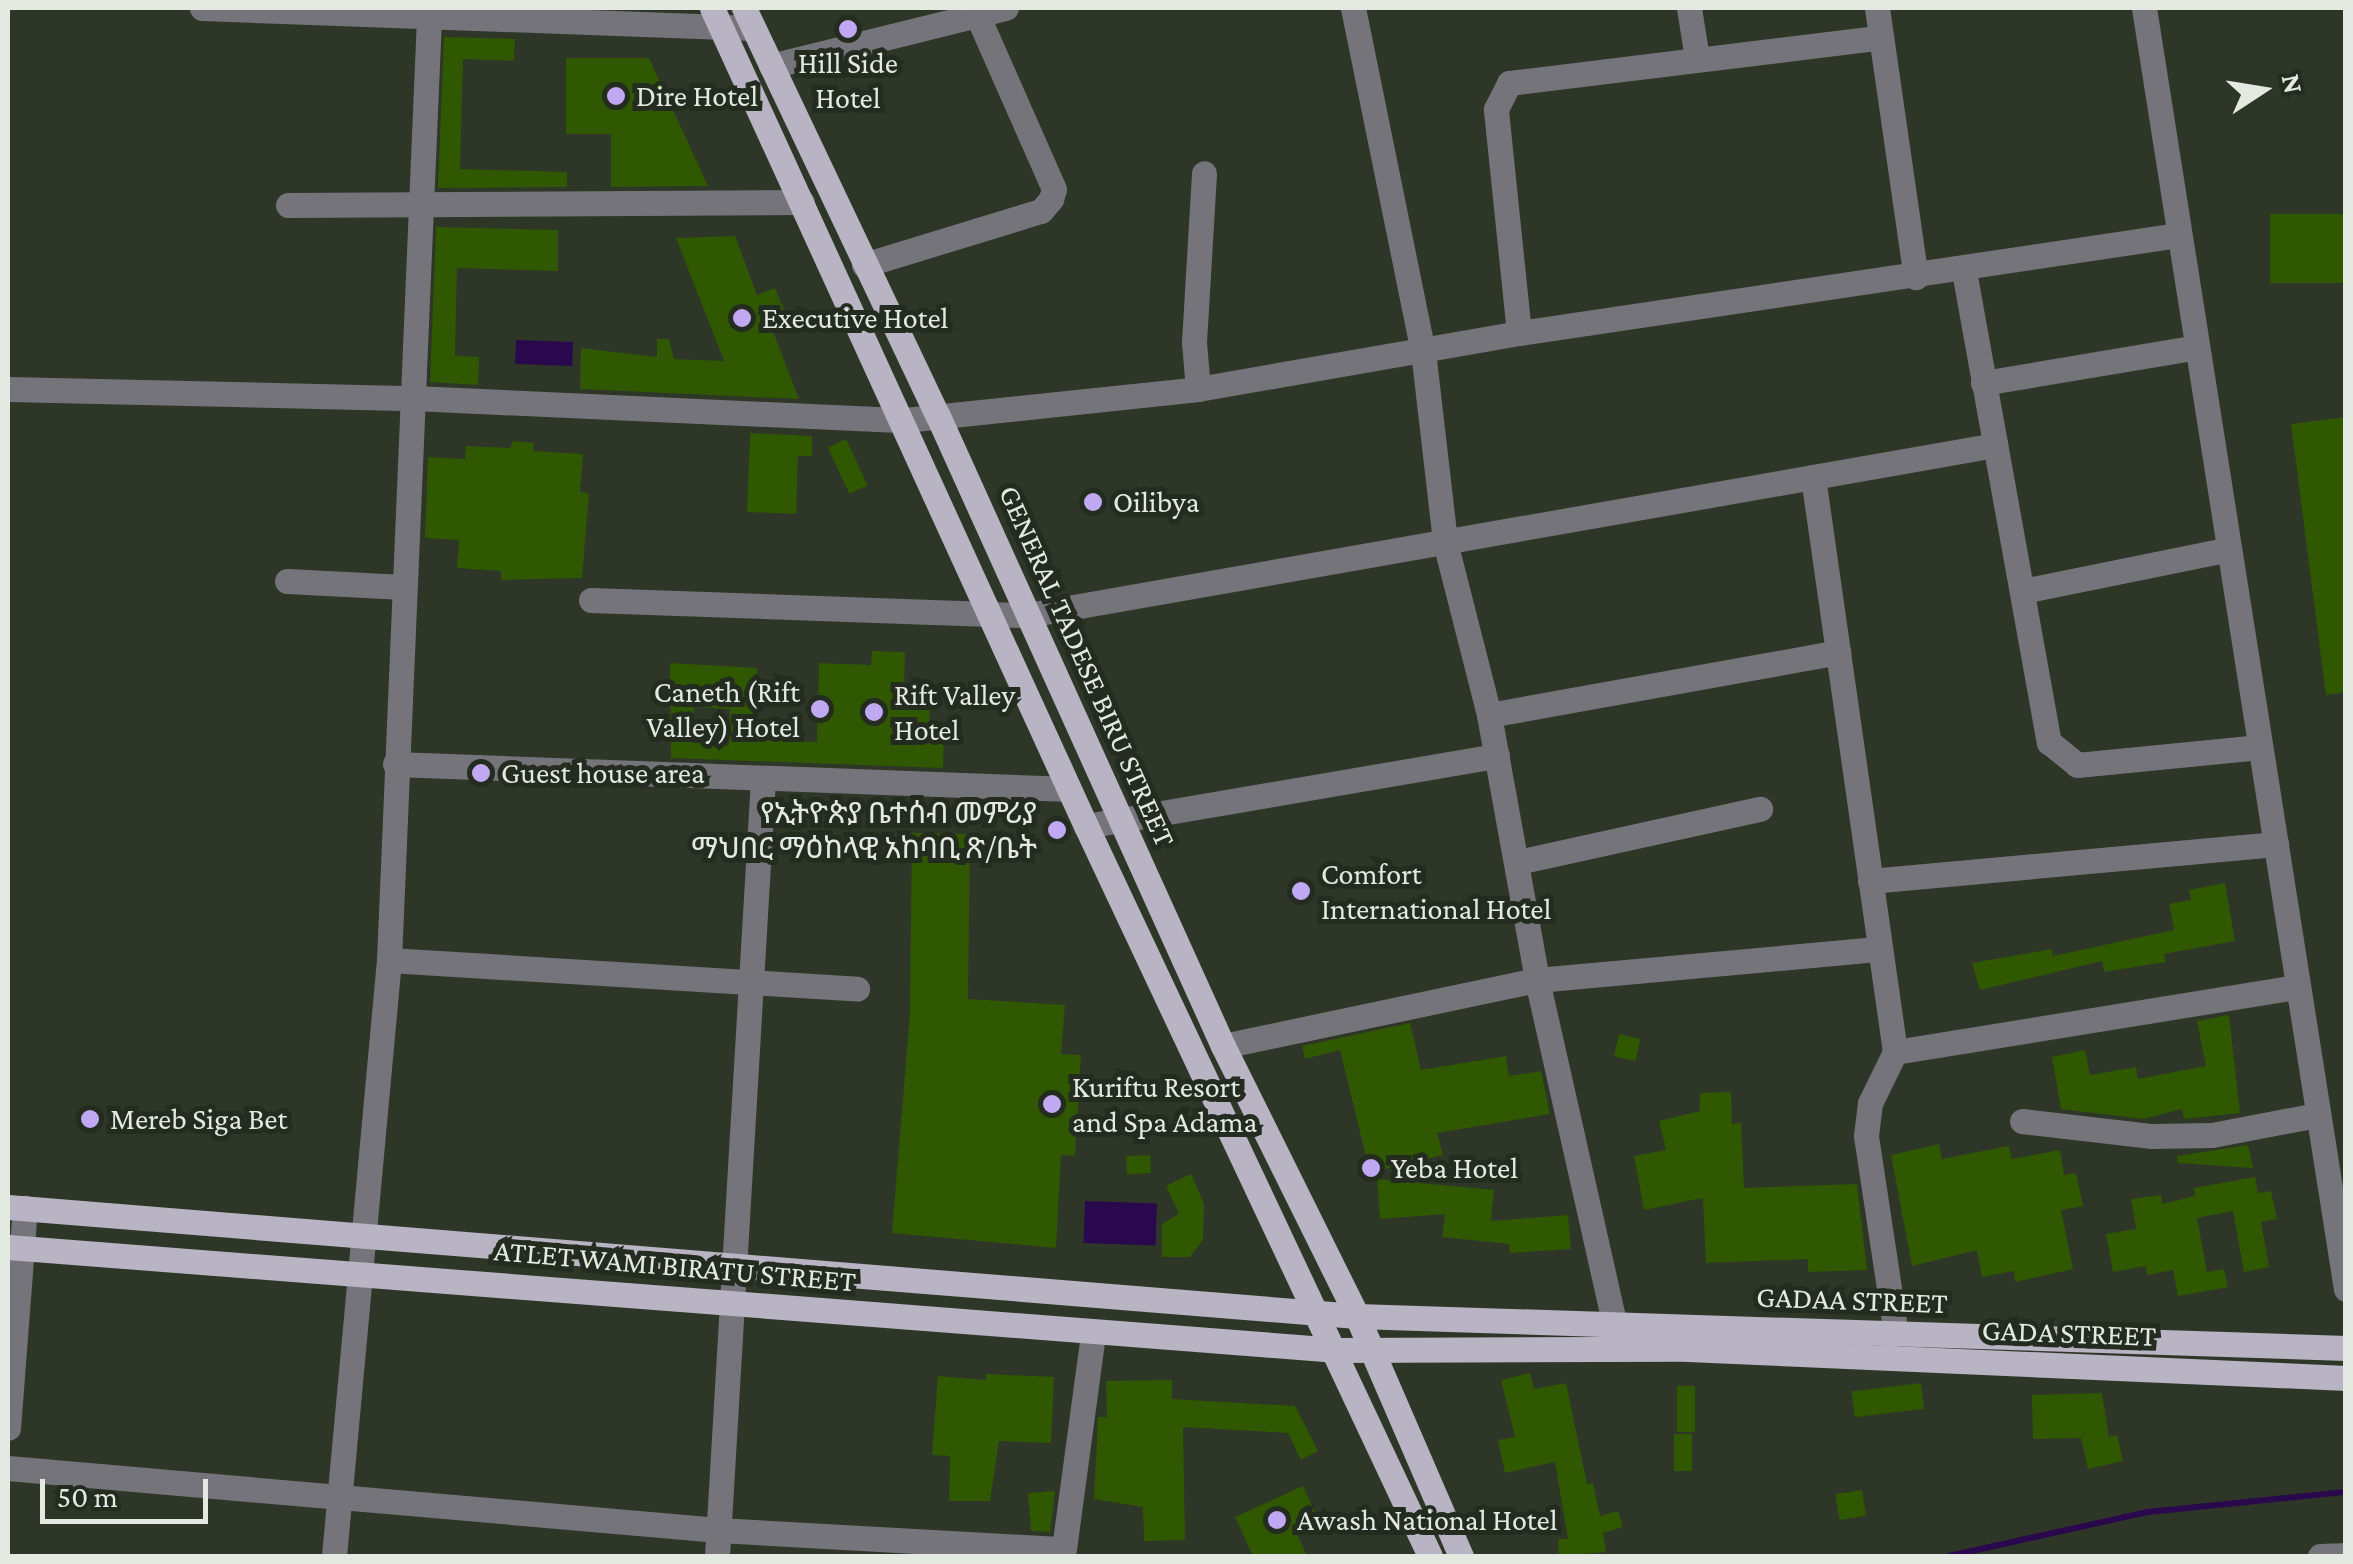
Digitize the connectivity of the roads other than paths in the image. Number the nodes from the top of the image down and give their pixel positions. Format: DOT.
graph roads {
  1 [pos="202,8"];
  2 [pos="1006,8"];
  3 [pos="1353,8"];
  4 [pos="1689,8"];
  5 [pos="1877,8"];
  6 [pos="2144,8"];
  7 [pos="976,10"];
  8 [pos="430,17"];
  9 [pos="717,18"];
  10 [pos="748,18"];
  11 [pos="1881,37"];
  12 [pos="1697,58"];
  13 [pos="771,66"];
  14 [pos="1204,173"];
  15 [pos="802,202"];
  16 [pos="288,205"];
  17 [pos="423,208"];
  18 [pos="2180,235"];
  19 [pos="864,266"];
  20 [pos="1964,271"];
  21 [pos="1916,277"];
  22 [pos="1519,333"];
  23 [pos="2197,346"];
  24 [pos="1423,352"];
  25 [pos="1983,383"];
  26 [pos="8,389"];
  27 [pos="1198,389"];
  28 [pos="413,398"];
  29 [pos="938,416"];
  30 [pos="905,420"];
  31 [pos="1994,445"];
  32 [pos="1813,477"];
  33 [pos="1444,542"];
  34 [pos="2229,549"];
  35 [pos="287,581"];
  36 [pos="404,586"];
  37 [pos="2023,591"];
  38 [pos="590,600"];
  39 [pos="1028,615"];
  40 [pos="995,618"];
  41 [pos="1838,652"];
  42 [pos="1489,715"];
  43 [pos="2260,747"];
  44 [pos="1497,756"];
  45 [pos="394,764"];
  46 [pos="762,780"];
  47 [pos="1069,788"];
  48 [pos="1760,809"];
  49 [pos="1119,818"];
  50 [pos="1086,826"];
  51 [pos="2276,844"];
  52 [pos="1518,862"];
  53 [pos="1870,882"];
  54 [pos="1880,949"];
  55 [pos="390,960"];
  56 [pos="1538,980"];
  57 [pos="754,982"];
  58 [pos="2296,987"];
  59 [pos="857,988"];
  60 [pos="1223,1046"];
  61 [pos="1894,1052"];
  62 [pos="2317,1115"];
  63 [pos="2022,1121"];
  64 [pos="16,1208"];
  65 [pos="366,1239"];
  66 [pos="15,1247"];
  67 [pos="734,1267"];
  68 [pos="359,1272"];
  69 [pos="2346,1289"];
  70 [pos="732,1304"];
  71 [pos="1320,1314"];
  72 [pos="1356,1316"];
  73 [pos="1614,1323"];
  74 [pos="1093,1333"];
  75 [pos="1896,1334"];
  76 [pos="2346,1348"];
  77 [pos="1337,1350"];
  78 [pos="1371,1350"];
  79 [pos="2346,1378"];
  80 [pos="8,1428"];
  81 [pos="8,1468"];
  82 [pos="337,1494"];
  83 [pos="718,1530"];
  84 [pos="1063,1553"];
  85 [pos="2346,1555"];
  86 [pos="334,1556"];
  87 [pos="717,1556"];
  88 [pos="1430,1556"];
  89 [pos="1461,1556"];
  90 [pos="2320,1556"];
  1 -- 8 [label="street"];
  2 -- 7 [label="street"];
  3 -- 24 [label="street"];
  4 -- 12 [label="street"];
  5 -- 11 [label="street"];
  6 -- 18 [label="street"];
  7 -- 13 [label="street"];
  7 -- 19 [label="street"];
  8 -- 9 [label="street"];
  8 -- 17 [label="street"];
  9 -- 10 [label="street"];
  9 -- 15 [label="main road"];
  10 -- 13 [label="main road, GENERAL TADESE BIRU STREET"];
  11 -- 12 [label="street"];
  11 -- 21 [label="street"];
  12 -- 22 [label="street"];
  13 -- 19 [label="main road, GENERAL TADESE BIRU STREET"];
  14 -- 27 [label="street"];
  15 -- 17 [label="street"];
  15 -- 30 [label="main road"];
  16 -- 17 [label="street"];
  17 -- 28 [label="street"];
  18 -- 20 [label="street"];
  18 -- 23 [label="street"];
  19 -- 29 [label="main road, GENERAL TADESE BIRU STREET"];
  20 -- 21 [label="street"];
  20 -- 25 [label="street"];
  21 -- 22 [label="street"];
  22 -- 24 [label="street"];
  23 -- 25 [label="street"];
  23 -- 34 [label="street"];
  24 -- 27 [label="street"];
  24 -- 33 [label="street"];
  25 -- 31 [label="street"];
  26 -- 28 [label="street"];
  27 -- 29 [label="street"];
  28 -- 30 [label="street"];
  28 -- 36 [label="street"];
  29 -- 30 [label="street"];
  29 -- 39 [label="main road, GENERAL TADESE BIRU STREET"];
  30 -- 40 [label="main road"];
  31 -- 32 [label="street"];
  31 -- 37 [label="street"];
  32 -- 33 [label="street"];
  32 -- 41 [label="street"];
  33 -- 39 [label="street"];
  33 -- 42 [label="street"];
  34 -- 37 [label="street"];
  34 -- 43 [label="street"];
  35 -- 36 [label="street"];
  36 -- 45 [label="street"];
  37 -- 43 [label="street"];
  38 -- 40 [label="street"];
  39 -- 40 [label="street"];
  39 -- 49 [label="main road, GENERAL TADESE BIRU STREET"];
  40 -- 47 [label="main road"];
  41 -- 42 [label="street"];
  41 -- 53 [label="street"];
  42 -- 44 [label="street"];
  43 -- 51 [label="street"];
  44 -- 49 [label="street"];
  44 -- 52 [label="street"];
  45 -- 46 [label="street"];
  45 -- 55 [label="street"];
  46 -- 47 [label="street"];
  46 -- 57 [label="street"];
  47 -- 50 [label="main road"];
  48 -- 52 [label="street"];
  49 -- 50 [label="street"];
  49 -- 60 [label="main road, GENERAL TADESE BIRU STREET"];
  50 -- 71 [label="main road"];
  51 -- 53 [label="street"];
  51 -- 58 [label="street"];
  52 -- 56 [label="street"];
  53 -- 54 [label="street"];
  54 -- 56 [label="street"];
  54 -- 61 [label="street"];
  55 -- 57 [label="street"];
  55 -- 65 [label="street"];
  56 -- 60 [label="street"];
  56 -- 73 [label="street"];
  57 -- 59 [label="street"];
  57 -- 67 [label="street"];
  58 -- 61 [label="street"];
  58 -- 62 [label="street"];
  60 -- 72 [label="main road, GENERAL TADESE BIRU STREET"];
  61 -- 75 [label="street"];
  62 -- 63 [label="street"];
  62 -- 69 [label="street"];
  64 -- 65 [label="main road, ATLET WAMI BIRATU STREET"];
  64 -- 66 [label="street"];
  65 -- 67 [label="main road, ATLET WAMI BIRATU STREET"];
  65 -- 68 [label="street"];
  66 -- 68 [label="main road, ATLET WAMI BIRATU STREET"];
  66 -- 80 [label="street"];
  67 -- 70 [label="street"];
  67 -- 71 [label="main road, ATLET WAMI BIRATU STREET"];
  68 -- 70 [label="main road, ATLET WAMI BIRATU STREET"];
  68 -- 82 [label="street"];
  70 -- 74 [label="main road, ATLET WAMI BIRATU STREET"];
  70 -- 83 [label="street"];
  71 -- 72 [label="main road, ATLET WAMI BIRATU STREET"];
  71 -- 77 [label="main road"];
  72 -- 73 [label="main road, GADAA STREET"];
  72 -- 78 [label="main road, GENERAL TADESE BIRU STREET"];
  73 -- 75 [label="main road, GADAA STREET"];
  74 -- 77 [label="main road, ATLET WAMI BIRATU STREET"];
  74 -- 84 [label="street"];
  75 -- 76 [label="main road, GADAA STREET"];
  77 -- 78 [label="main road, GADA STREET"];
  77 -- 88 [label="main road"];
  78 -- 79 [label="main road, GADA STREET"];
  78 -- 89 [label="main road, GENERAL TADESE BIRU STREET"];
  81 -- 82 [label="street"];
  82 -- 83 [label="street"];
  82 -- 86 [label="street"];
  83 -- 84 [label="street"];
  83 -- 87 [label="street"];
  85 -- 90 [label="street"];
}
